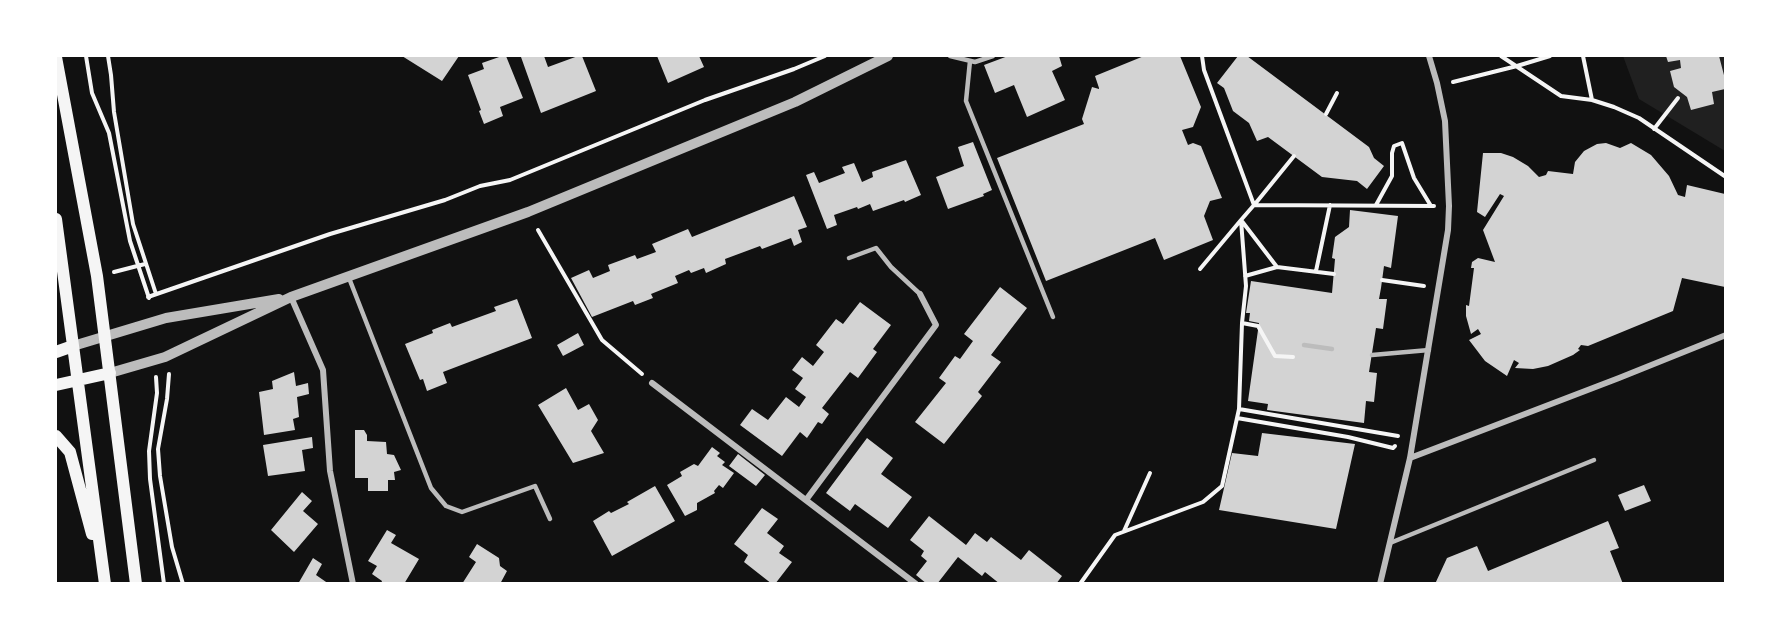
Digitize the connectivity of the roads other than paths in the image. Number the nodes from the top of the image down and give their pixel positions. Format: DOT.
graph roads {
  1 [pos="888,56"];
  2 [pos="950,56"];
  3 [pos="993,56"];
  4 [pos="1429,56"];
  5 [pos="56,57"];
  6 [pos="970,61"];
  7 [pos="56,219"];
  8 [pos="849,258"];
  9 [pos="348,275"];
  10 [pos="920,294"];
  11 [pos="291,297"];
  12 [pos="1053,317"];
  13 [pos="1725,335"];
  14 [pos="106,336"];
  15 [pos="1304,345"];
  16 [pos="73,346"];
  17 [pos="1332,349"];
  18 [pos="1429,350"];
  19 [pos="56,352"];
  20 [pos="1372,355"];
  21 [pos="110,373"];
  22 [pos="77,380"];
  23 [pos="652,383"];
  24 [pos="56,385"];
  25 [pos="56,436"];
  26 [pos="1410,458"];
  27 [pos="1594,460"];
  28 [pos="806,500"];
  29 [pos="550,519"];
  30 [pos="1390,543"];
  31 [pos="105,584"];
  32 [pos="136,584"];
  33 [pos="353,584"];
  34 [pos="916,584"];
  35 [pos="1380,584"];
  1 -- 9 [label="street"];
  2 -- 6 [label="lane"];
  3 -- 6 [label="lane"];
  4 -- 18 [label="street"];
  5 -- 14 [label="main road"];
  6 -- 12 [label="lane"];
  7 -- 16 [label="main road"];
  8 -- 10 [label="lane"];
  9 -- 11 [label="street"];
  9 -- 29 [label="lane"];
  10 -- 28 [label="street"];
  11 -- 14 [label="street"];
  11 -- 21 [label="street"];
  11 -- 33 [label="street"];
  13 -- 26 [label="street"];
  14 -- 16 [label="street"];
  14 -- 21 [label="main road"];
  15 -- 17 [label="lane"];
  16 -- 19 [label="main road"];
  16 -- 22 [label="main road"];
  18 -- 20 [label="lane"];
  18 -- 26 [label="street"];
  21 -- 22 [label="main road"];
  21 -- 32 [label="main road"];
  22 -- 24 [label="main road"];
  22 -- 31 [label="main road"];
  23 -- 28 [label="street"];
  25 -- 31 [label="main road"];
  26 -- 30 [label="street"];
  27 -- 30 [label="lane"];
  28 -- 34 [label="street"];
  30 -- 35 [label="street"];
}
